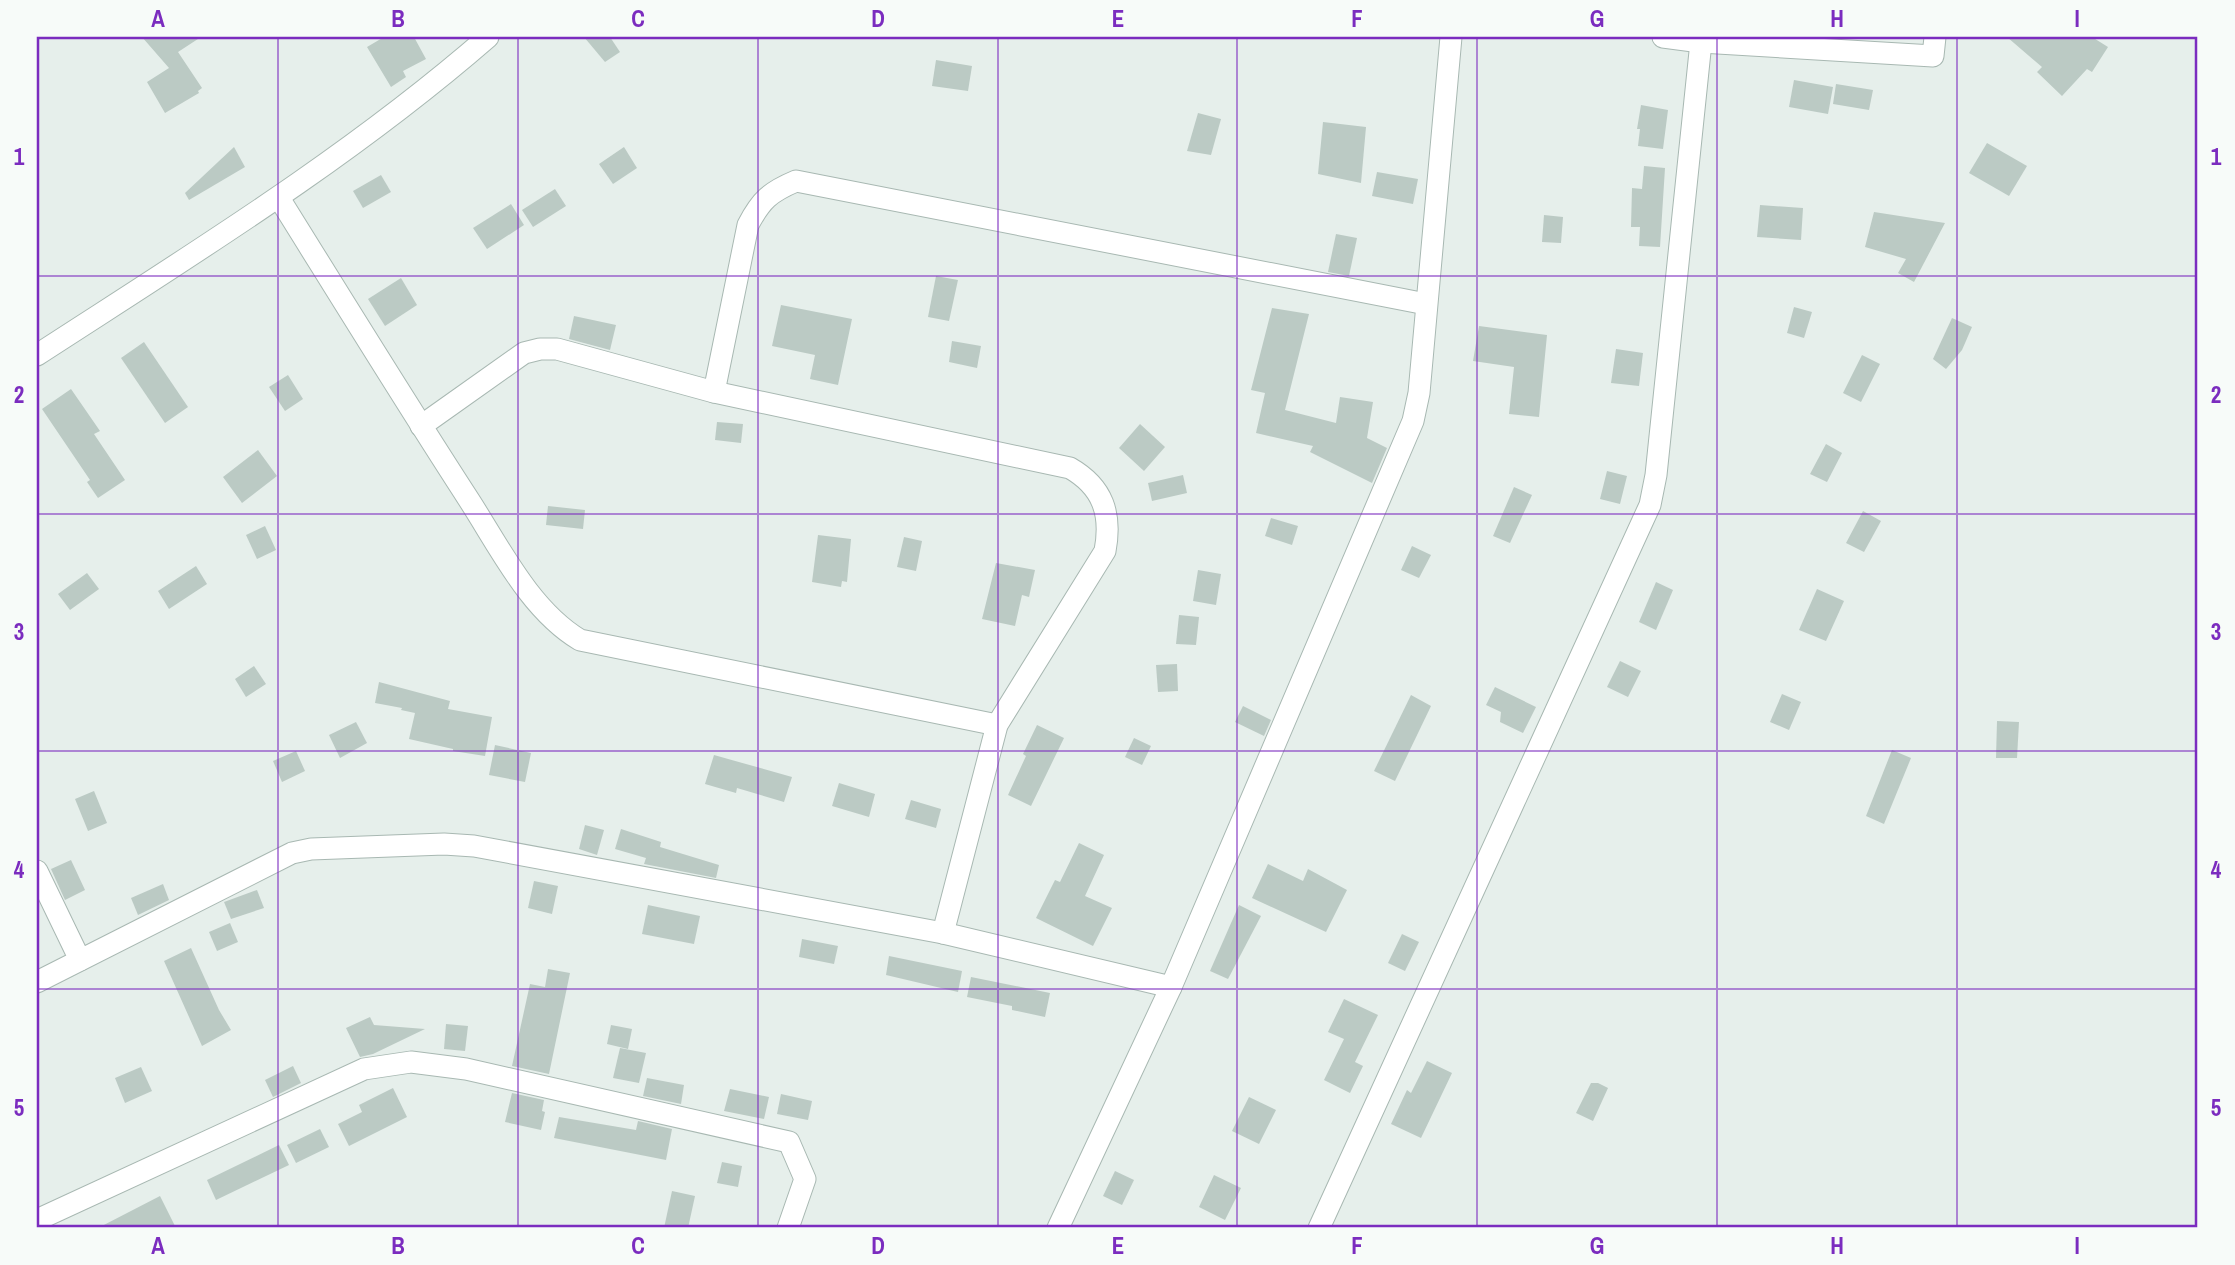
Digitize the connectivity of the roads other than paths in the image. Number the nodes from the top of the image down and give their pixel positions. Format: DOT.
graph roads {
  1 [pos="488,37"];
  2 [pos="1451,37"];
  3 [pos="1662,37"];
  4 [pos="1935,37"];
  5 [pos="1701,42"];
  6 [pos="279,198"];
  7 [pos="1426,304"];
  8 [pos="37,355"];
  9 [pos="713,392"];
  10 [pos="421,426"];
  11 [pos="997,725"];
  12 [pos="37,871"];
  13 [pos="943,933"];
  14 [pos="80,960"];
  15 [pos="37,982"];
  16 [pos="1171,987"];
  17 [pos="37,1220"];
  18 [pos="788,1228"];
  19 [pos="1058,1228"];
  20 [pos="1320,1228"];
  1 -- 6 [label="street"];
  2 -- 7 [label="street"];
  3 -- 5 [label="street"];
  4 -- 5 [label="street"];
  5 -- 20 [label="street"];
  6 -- 8 [label="street"];
  6 -- 10 [label="street"];
  7 -- 9 [label="street"];
  7 -- 16 [label="street"];
  9 -- 10 [label="street"];
  9 -- 11 [label="street"];
  10 -- 11 [label="street"];
  11 -- 13 [label="street"];
  12 -- 14 [label="street"];
  13 -- 14 [label="street"];
  13 -- 16 [label="street"];
  14 -- 15 [label="street"];
  16 -- 19 [label="street"];
  17 -- 18 [label="street"];
}
